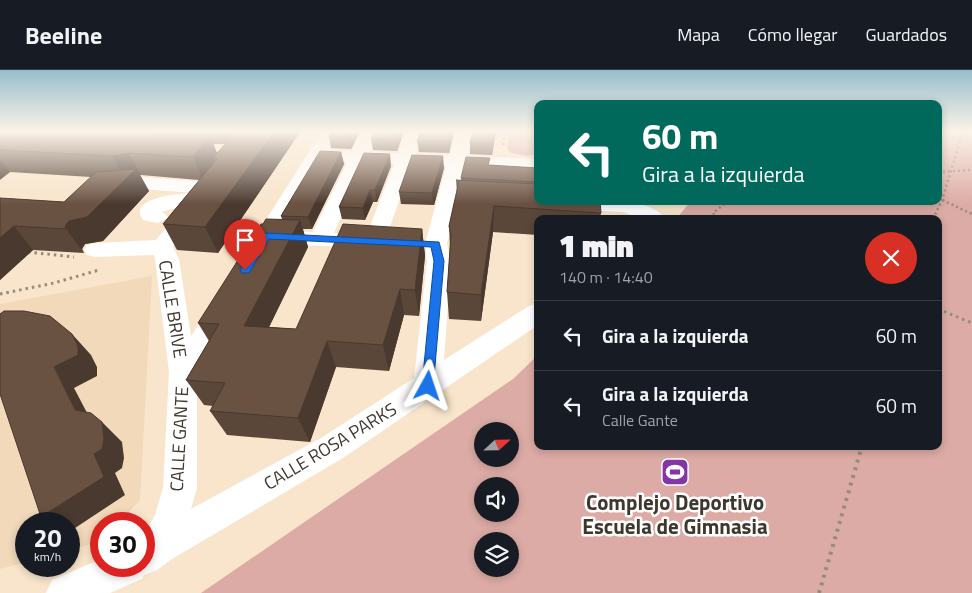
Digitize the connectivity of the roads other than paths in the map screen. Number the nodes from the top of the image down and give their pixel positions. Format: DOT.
graph roads {
  1 [pos="316,155"];
  2 [pos="347,155"];
  3 [pos="406,155"];
  4 [pos="459,155"];
  5 [pos="359,156"];
  6 [pos="405,159"];
  7 [pos="458,161"];
  8 [pos="534,165"];
  9 [pos="113,188"];
  10 [pos="209,188"];
  11 [pos="580,205"];
  12 [pos="626,209"];
  13 [pos="657,212"];
  14 [pos="157,217"];
  15 [pos="266,236"];
  16 [pos="320,239"];
  17 [pos="162,247"];
  18 [pos="98,260"];
  19 [pos="534,315"];
  20 [pos="183,372"];
  21 [pos="428,386"];
  22 [pos="155,545"];
  23 [pos="155,550"];
  24 [pos="103,577"];
  25 [pos="65,593"];
  1 -- 15 [label="street, CALLE GANTE"];
  2 -- 5 [label="street"];
  3 -- 6 [label="street"];
  4 -- 7 [label="street"];
  5 -- 6 [label="street"];
  5 -- 16 [label="street"];
  6 -- 7 [label="street"];
  6 -- 16 [label="street"];
  7 -- 8 [label="street"];
  7 -- 21 [label="street"];
  9 -- 10 [label="street"];
  10 -- 14 [label="street"];
  10 -- 17 [label="street, CALLE BRIVE"];
  11 -- 12 [label="street"];
  12 -- 13 [label="street"];
  15 -- 16 [label="street"];
  15 -- 20 [label="street, CALLE GANTE"];
  17 -- 18 [label="street, CALLE BRIVE"];
  17 -- 20 [label="street, CALLE BRIVE"];
  19 -- 21 [label="street, CALLE ROSA PARKS"];
  20 -- 22 [label="street, CALLE GANTE"];
  21 -- 23 [label="street, CALLE ROSA PARKS"];
  24 -- 25 [label="street"];
}
